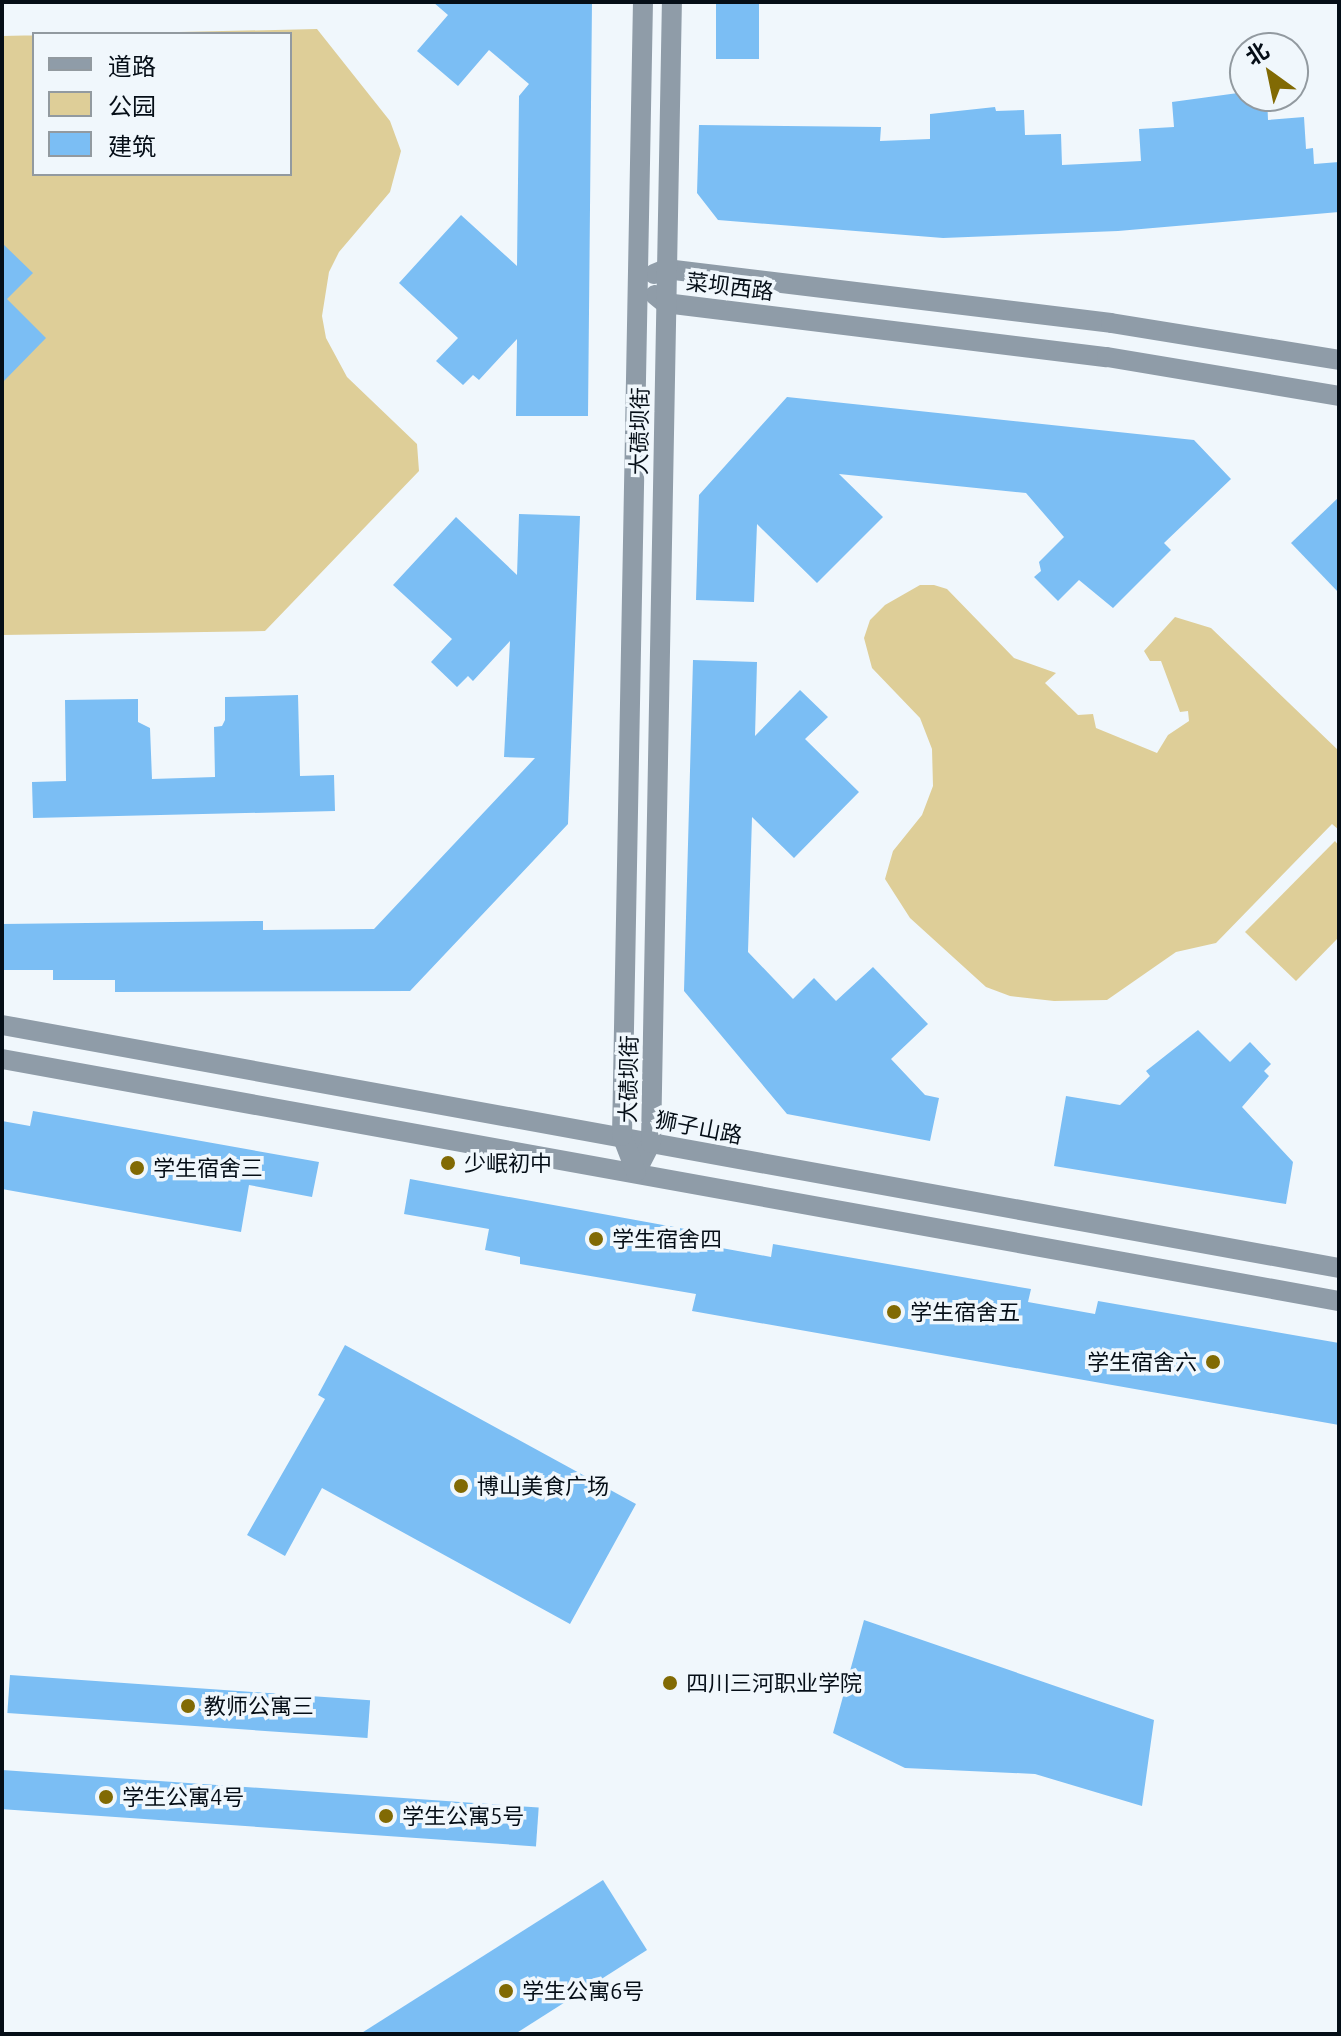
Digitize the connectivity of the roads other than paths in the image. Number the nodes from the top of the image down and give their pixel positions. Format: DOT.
graph roads {
  1 [pos="643,2"];
  2 [pos="672,2"];
  3 [pos="666,269"];
  4 [pos="636,281"];
  5 [pos="665,303"];
  6 [pos="1339,360"];
  7 [pos="1339,396"];
  8 [pos="2,1025"];
  9 [pos="2,1059"];
  10 [pos="622,1136"];
  11 [pos="651,1143"];
  12 [pos="636,1172"];
  13 [pos="1339,1268"];
  14 [pos="1339,1301"];
  1 -- 4 [label="street, 大碛坝街"];
  2 -- 3 [label="street, 大碛坝街"];
  3 -- 4 [label="street, 菜坝西路"];
  3 -- 5 [label="street, 大碛坝街"];
  3 -- 6 [label="street, 菜坝西路"];
  4 -- 5 [label="street, 菜坝西路"];
  4 -- 10 [label="street, 大碛坝街"];
  5 -- 7 [label="street, 菜坝西路"];
  5 -- 11 [label="street, 大碛坝街"];
  8 -- 10 [label="street, 狮子山路"];
  9 -- 12 [label="street"];
  10 -- 11 [label="street, 狮子山路"];
  10 -- 12 [label="street, 大碛坝街"];
  11 -- 12 [label="street, 大碛坝街"];
  11 -- 13 [label="street, 狮子山路"];
  12 -- 14 [label="street"];
}
